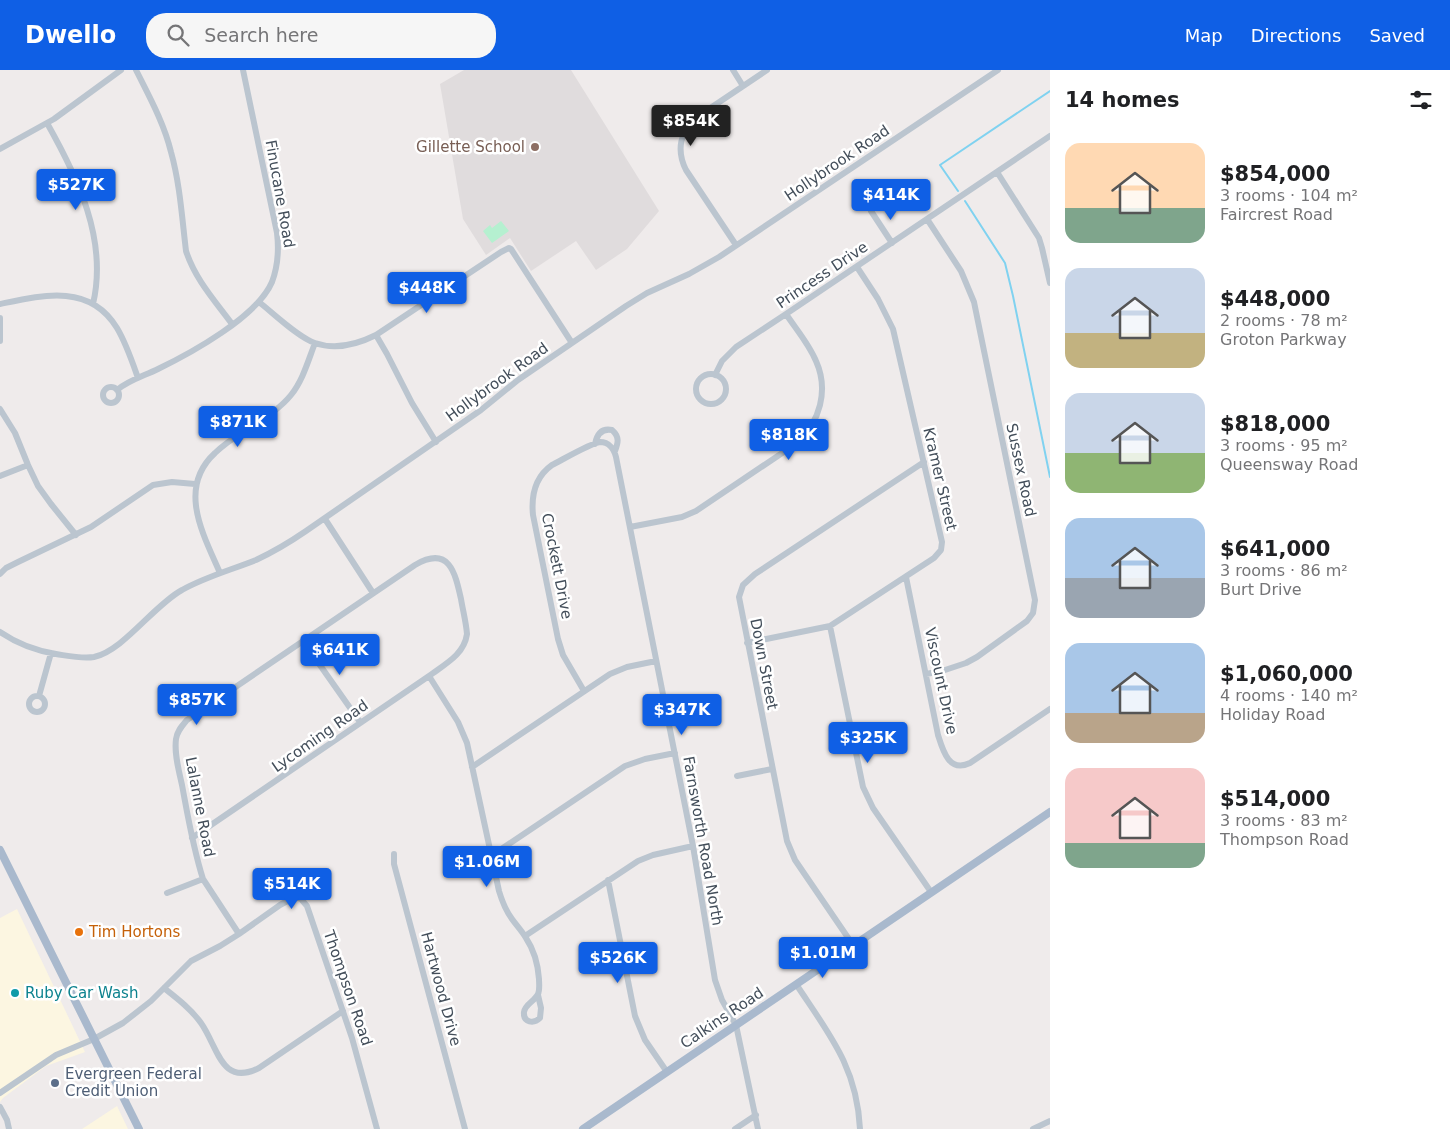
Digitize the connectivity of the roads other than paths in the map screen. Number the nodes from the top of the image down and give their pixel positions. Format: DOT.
graph roads {
  1 [pos="121,70"];
  2 [pos="136,70"];
  3 [pos="243,70"];
  4 [pos="733,70"];
  5 [pos="767,70"];
  6 [pos="998,70"];
  7 [pos="743,86"];
  8 [pos="47,123"];
  9 [pos="1050,136"];
  10 [pos="0,149"];
  11 [pos="997,172"];
  12 [pos="871,211"];
  13 [pos="928,219"];
  14 [pos="892,242"];
  15 [pos="736,246"];
  16 [pos="857,267"];
  17 [pos="1050,284"];
  18 [pos="259,302"];
  19 [pos="0,304"];
  20 [pos="94,304"];
  21 [pos="786,314"];
  22 [pos="0,318"];
  23 [pos="232,324"];
  24 [pos="376,335"];
  25 [pos="0,341"];
  26 [pos="315,343"];
  27 [pos="572,343"];
  28 [pos="715,375"];
  29 [pos="138,378"];
  30 [pos="117,390"];
  31 [pos="0,409"];
  32 [pos="436,442"];
  33 [pos="596,444"];
  34 [pos="615,451"];
  35 [pos="924,462"];
  36 [pos="28,466"];
  37 [pos="0,476"];
  38 [pos="195,484"];
  39 [pos="324,519"];
  40 [pos="630,527"];
  41 [pos="76,534"];
  42 [pos="220,573"];
  43 [pos="0,574"];
  44 [pos="906,577"];
  45 [pos="373,593"];
  46 [pos="830,626"];
  47 [pos="0,632"];
  48 [pos="304,641"];
  49 [pos="747,643"];
  50 [pos="51,653"];
  51 [pos="656,661"];
  52 [pos="926,674"];
  53 [pos="430,676"];
  54 [pos="584,691"];
  55 [pos="39,696"];
  56 [pos="1050,709"];
  57 [pos="360,722"];
  58 [pos="675,753"];
  59 [pos="472,767"];
  60 [pos="772,769"];
  61 [pos="737,776"];
  62 [pos="1050,812"];
  63 [pos="192,838"];
  64 [pos="694,846"];
  65 [pos="0,850"];
  66 [pos="394,854"];
  67 [pos="491,856"];
  68 [pos="203,879"];
  69 [pos="608,880"];
  70 [pos="931,892"];
  71 [pos="167,893"];
  72 [pos="239,934"];
  73 [pos="526,936"];
  74 [pos="852,945"];
  75 [pos="796,984"];
  76 [pos="164,988"];
  77 [pos="538,995"];
  78 [pos="343,1011"];
  79 [pos="736,1026"];
  80 [pos="94,1040"];
  81 [pos="667,1072"];
  82 [pos="0,1093"];
  83 [pos="0,1107"];
  84 [pos="756,1115"];
  85 [pos="1050,1121"];
  86 [pos="586,1128"];
  87 [pos="9,1129"];
  88 [pos="139,1129"];
  89 [pos="377,1129"];
  90 [pos="465,1129"];
  91 [pos="735,1129"];
  92 [pos="758,1129"];
  93 [pos="860,1129"];
  94 [pos="1033,1129"];
  1 -- 8 [label="street"];
  2 -- 23 [label="street"];
  3 -- 18 [label="street, Finucane Road"];
  4 -- 7 [label="street"];
  5 -- 7 [label="street"];
  6 -- 15 [label="street, Hollybrook Road"];
  7 -- 15 [label="street"];
  8 -- 10 [label="street"];
  8 -- 20 [label="street"];
  9 -- 11 [label="street, Princess Drive"];
  11 -- 13 [label="street, Princess Drive"];
  11 -- 17 [label="street"];
  12 -- 14 [label="street"];
  13 -- 14 [label="street, Princess Drive"];
  13 -- 52 [label="street, Sussex Road"];
  14 -- 16 [label="street, Princess Drive"];
  15 -- 27 [label="street, Hollybrook Road"];
  16 -- 21 [label="street, Princess Drive"];
  16 -- 35 [label="street, Kramer Street"];
  18 -- 23 [label="street, Finucane Road"];
  18 -- 26 [label="street"];
  19 -- 20 [label="street"];
  20 -- 29 [label="street"];
  21 -- 28 [label="street, Princess Drive"];
  21 -- 40 [label="street"];
  22 -- 25 [label="street"];
  23 -- 29 [label="street, Finucane Road"];
  24 -- 26 [label="street"];
  24 -- 27 [label="street"];
  24 -- 32 [label="street"];
  26 -- 38 [label="street"];
  27 -- 32 [label="street, Hollybrook Road"];
  28 -- 28 [label="street, Princess Drive"];
  29 -- 30 [label="street, Finucane Road"];
  31 -- 36 [label="street"];
  32 -- 39 [label="street, Hollybrook Road"];
  33 -- 34 [label="street"];
  33 -- 34 [label="street, Crockett Drive"];
  33 -- 54 [label="street, Crockett Drive"];
  34 -- 40 [label="street, Farnsworth Road North"];
  35 -- 44 [label="street, Kramer Street"];
  35 -- 49 [label="street, Down Street"];
  36 -- 37 [label="street"];
  36 -- 41 [label="street"];
  38 -- 41 [label="street"];
  38 -- 42 [label="street"];
  39 -- 42 [label="street, Hollybrook Road"];
  39 -- 45 [label="street"];
  40 -- 51 [label="street, Farnsworth Road North"];
  41 -- 43 [label="street"];
  42 -- 50 [label="street, Hollybrook Road"];
  44 -- 46 [label="street, Kramer Street"];
  44 -- 52 [label="street, Viscount Drive"];
  45 -- 48 [label="street, Lalanne Road"];
  45 -- 53 [label="street, Lycoming Road"];
  46 -- 49 [label="street, Kramer Street"];
  46 -- 70 [label="street"];
  47 -- 50 [label="street, Hollybrook Road"];
  48 -- 57 [label="street"];
  48 -- 63 [label="street, Lalanne Road"];
  49 -- 60 [label="street, Down Street"];
  50 -- 55 [label="street"];
  51 -- 54 [label="street"];
  51 -- 58 [label="street, Farnsworth Road North"];
  52 -- 56 [label="street, Viscount Drive"];
  53 -- 57 [label="street, Lycoming Road"];
  53 -- 59 [label="street"];
  54 -- 59 [label="street"];
  57 -- 63 [label="street, Lycoming Road"];
  58 -- 64 [label="street, Farnsworth Road North"];
  58 -- 67 [label="street"];
  59 -- 67 [label="street"];
  60 -- 61 [label="street"];
  60 -- 74 [label="street, Down Street"];
  62 -- 70 [label="main road, Calkins Road"];
  63 -- 68 [label="street, Lalanne Road"];
  64 -- 69 [label="street"];
  64 -- 79 [label="street, Farnsworth Road North"];
  65 -- 80 [label="main road"];
  66 -- 90 [label="street, Hartwood Drive"];
  67 -- 73 [label="street"];
  68 -- 71 [label="street"];
  68 -- 72 [label="street, Lalanne Road"];
  69 -- 73 [label="street"];
  69 -- 81 [label="street"];
  70 -- 74 [label="main road, Calkins Road"];
  72 -- 76 [label="street, Thompson Road"];
  72 -- 78 [label="street, Thompson Road"];
  73 -- 77 [label="street"];
  74 -- 75 [label="main road, Calkins Road"];
  75 -- 79 [label="main road, Calkins Road"];
  75 -- 93 [label="street"];
  76 -- 78 [label="street"];
  76 -- 80 [label="street, Thompson Road"];
  78 -- 89 [label="street, Thompson Road"];
  79 -- 81 [label="main road, Calkins Road"];
  79 -- 84 [label="street, Farnsworth Road North"];
  80 -- 82 [label="street, Thompson Road"];
  80 -- 88 [label="main road"];
  81 -- 86 [label="main road, Calkins Road"];
  83 -- 87 [label="street"];
  84 -- 91 [label="street"];
  84 -- 92 [label="street, Farnsworth Road North"];
  85 -- 94 [label="street"];
}
